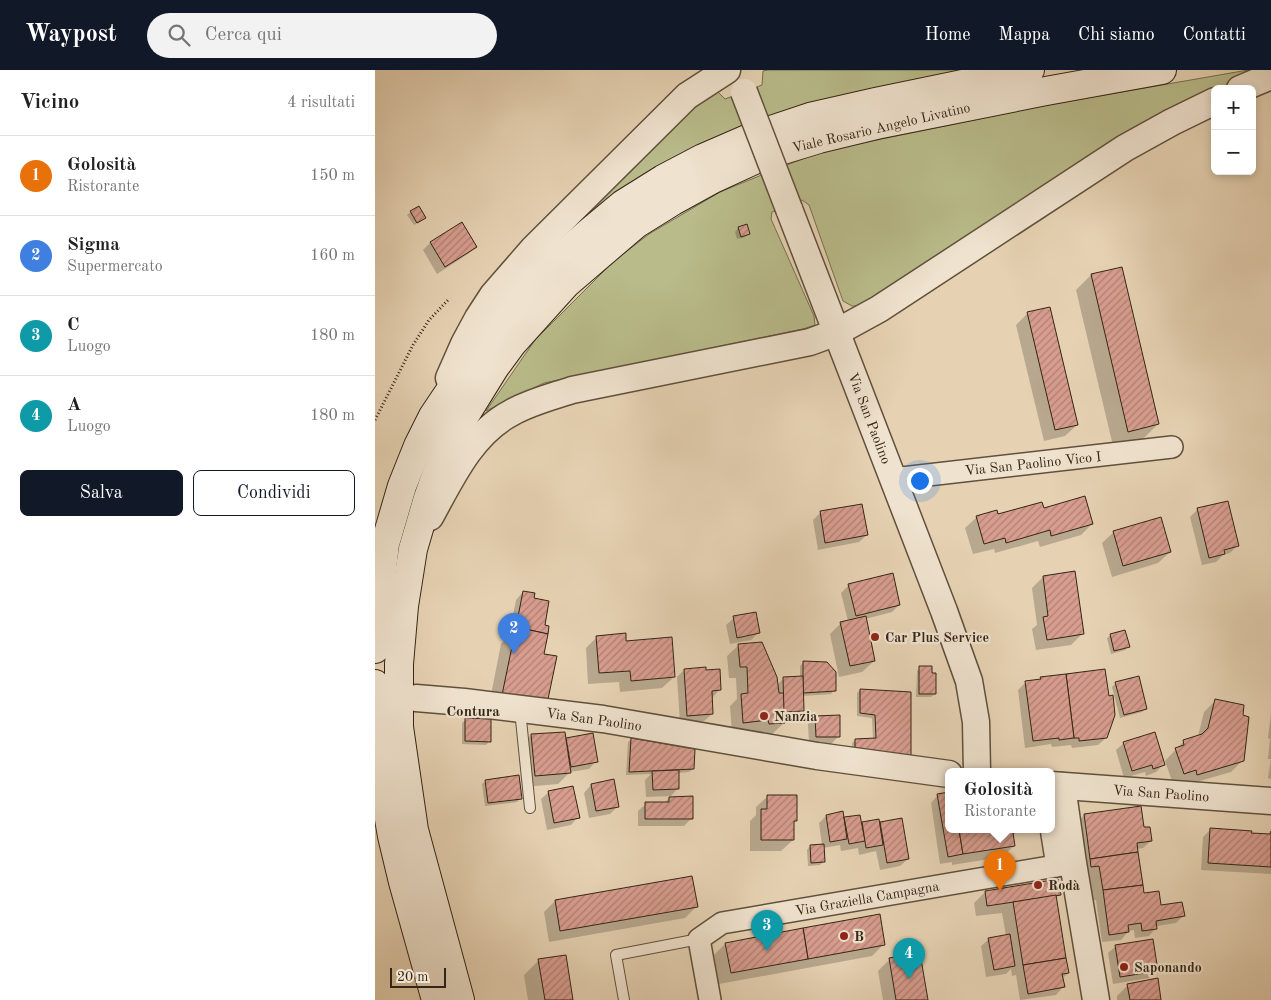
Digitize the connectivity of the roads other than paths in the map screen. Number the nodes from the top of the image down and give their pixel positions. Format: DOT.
graph roads {
  1 [pos="727,70"];
  2 [pos="1030,70"];
  3 [pos="1162,70"];
  4 [pos="1271,76"];
  5 [pos="740,81"];
  6 [pos="1250,85"];
  7 [pos="1211,103"];
  8 [pos="837,332"];
  9 [pos="433,416"];
  10 [pos="1172,447"];
  11 [pos="893,479"];
  12 [pos="413,549"];
  13 [pos="375,649"];
  14 [pos="375,684"];
  15 [pos="416,698"];
  16 [pos="520,709"];
  17 [pos="977,768"];
  18 [pos="945,773"];
  19 [pos="1057,786"];
  20 [pos="1271,801"];
  21 [pos="530,808"];
  22 [pos="1053,833"];
  23 [pos="1065,864"];
  24 [pos="699,939"];
  25 [pos="436,1000"];
  26 [pos="460,1000"];
  27 [pos="624,1000"];
  28 [pos="710,1000"];
  29 [pos="1096,1000"];
  1 -- 9 [label="street"];
  2 -- 9 [label="main road, Viale Rosario Angelo Livatino"];
  3 -- 12 [label="main road, Viale Rosario Angelo Livatino"];
  4 -- 6 [label="street"];
  5 -- 8 [label="street, Via San Paolino, bridge"];
  7 -- 8 [label="street"];
  8 -- 11 [label="street, Via San Paolino"];
  8 -- 12 [label="street"];
  9 -- 13 [label="main road, Viale Rosario Angelo Livatino"];
  10 -- 11 [label="street, Via San Paolino Vico I"];
  11 -- 17 [label="street, Via San Paolino"];
  12 -- 26 [label="main road, Viale Rosario Angelo Livatino"];
  14 -- 25 [label="main road"];
  15 -- 16 [label="street, Via San Paolino"];
  16 -- 18 [label="street, Via San Paolino"];
  16 -- 21 [label="lane"];
  19 -- 20 [label="street, Via San Paolino"];
  19 -- 23 [label="street"];
  22 -- 23 [label="street"];
  23 -- 24 [label="street, Via Graziella Campagna"];
  23 -- 29 [label="street"];
  24 -- 27 [label="lane"];
  24 -- 28 [label="street"];
}
